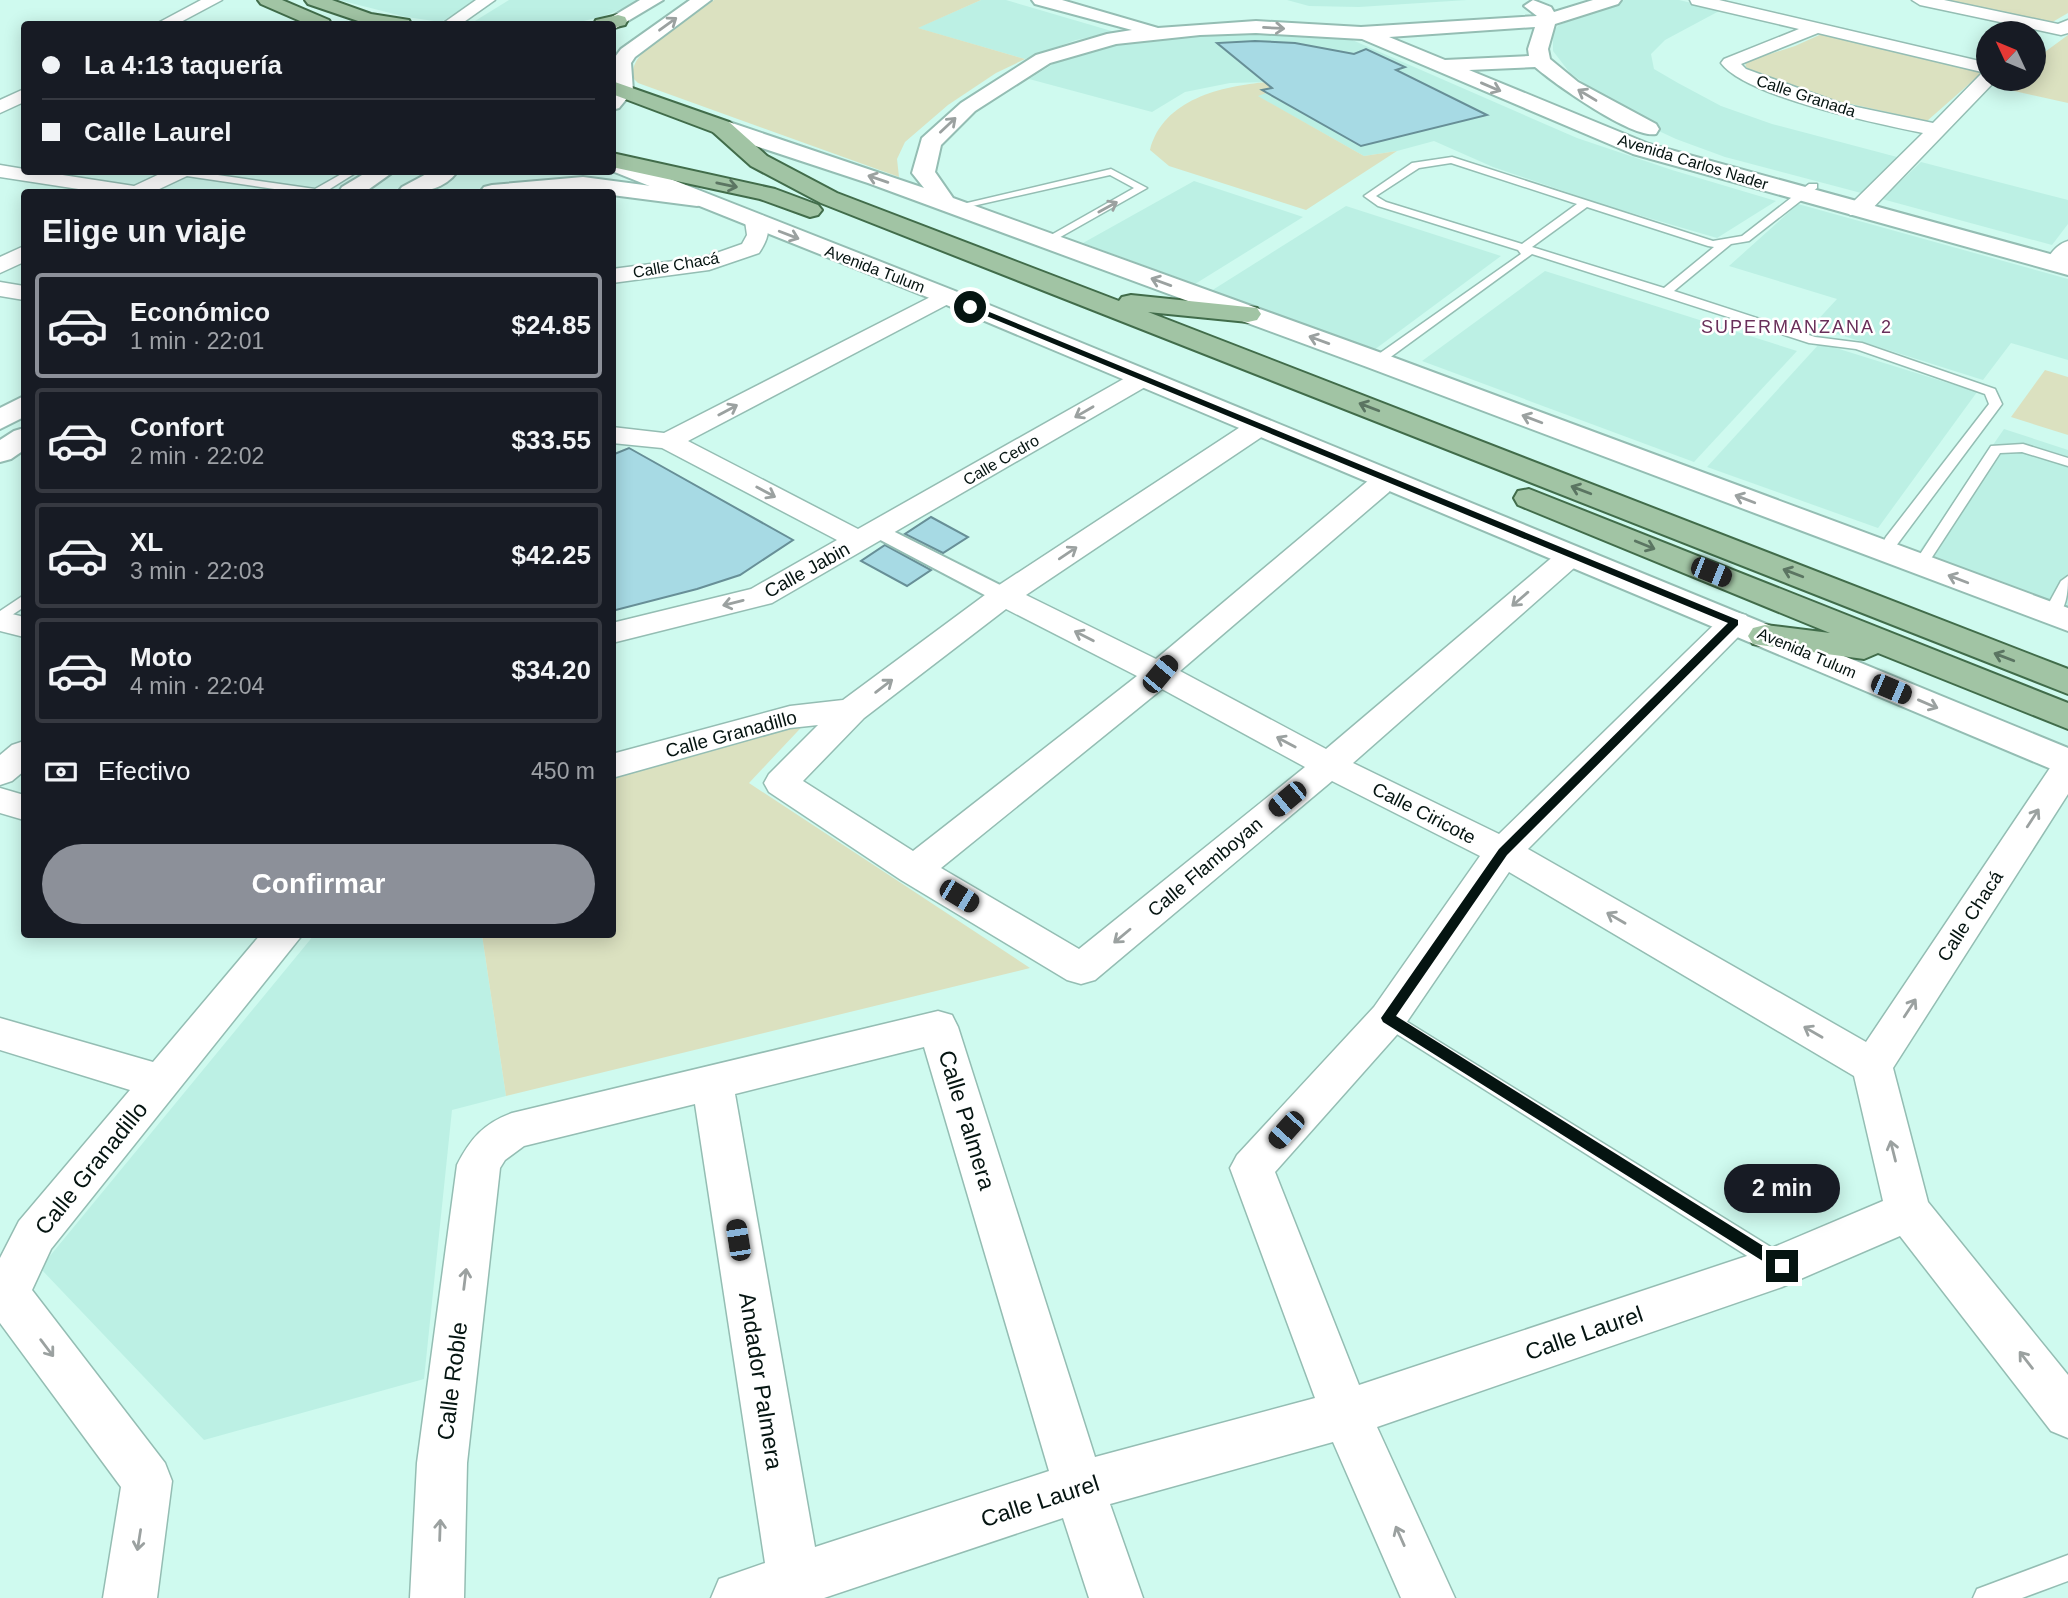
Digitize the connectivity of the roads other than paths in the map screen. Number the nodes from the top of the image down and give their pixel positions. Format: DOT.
graph roads {
  1 [pos="214,0"];
  2 [pos="267,0"];
  3 [pos="314,0"];
  4 [pos="487,0"];
  5 [pos="654,0"];
  6 [pos="702,0"];
  7 [pos="1041,0"];
  8 [pos="1612,0"];
  9 [pos="1698,0"];
  10 [pos="1920,0"];
  11 [pos="1514,1"];
  12 [pos="1207,10"];
  13 [pos="1309,11"];
  14 [pos="1182,12"];
  15 [pos="171,21"];
  16 [pos="315,21"];
  17 [pos="382,21"];
  18 [pos="455,21"];
  19 [pos="614,21"];
  20 [pos="1545,21"];
  21 [pos="1362,22"];
  22 [pos="1159,23"];
  23 [pos="2068,25"];
  24 [pos="1222,28"];
  25 [pos="1816,28"];
  26 [pos="1410,52"];
  27 [pos="620,53"];
  28 [pos="1539,55"];
  29 [pos="1976,65"];
  30 [pos="1440,66"];
  31 [pos="1976,90"];
  32 [pos="616,94"];
  33 [pos="1625,118"];
  34 [pos="721,127"];
  35 [pos="1587,127"];
  36 [pos="1937,130"];
  37 [pos="616,163"];
  38 [pos="616,164"];
  39 [pos="0,171"];
  40 [pos="21,174"];
  41 [pos="26,175"];
  42 [pos="180,175"];
  43 [pos="207,175"];
  44 [pos="358,175"];
  45 [pos="364,175"];
  46 [pos="441,175"];
  47 [pos="117,189"];
  48 [pos="144,189"];
  49 [pos="297,189"];
  50 [pos="324,189"];
  51 [pos="352,189"];
  52 [pos="415,189"];
  53 [pos="527,189"];
  54 [pos="1808,190"];
  55 [pos="697,199"];
  56 [pos="1584,204"];
  57 [pos="949,205"];
  58 [pos="1863,205"];
  59 [pos="756,221"];
  60 [pos="1048,241"];
  61 [pos="1727,243"];
  62 [pos="1523,248"];
  63 [pos="21,255"];
  64 [pos="2065,257"];
  65 [pos="0,266"];
  66 [pos="616,275"];
  67 [pos="0,289"];
  68 [pos="21,292"];
  69 [pos="1665,292"];
  70 [pos="946,296"];
  71 [pos="1085,299"];
  72 [pos="1248,314"];
  73 [pos="1377,361"];
  74 [pos="1143,378"];
  75 [pos="21,407"];
  76 [pos="0,420"];
  77 [pos="1260,426"];
  78 [pos="616,435"];
  79 [pos="21,439"];
  80 [pos="668,441"];
  81 [pos="0,453"];
  82 [pos="2068,462"];
  83 [pos="1378,486"];
  84 [pos="869,536"];
  85 [pos="1885,551"];
  86 [pos="1572,555"];
  87 [pos="1920,565"];
  88 [pos="2068,581"];
  89 [pos="1004,596"];
  90 [pos="21,602"];
  91 [pos="2059,617"];
  92 [pos="0,619"];
  93 [pos="21,626"];
  94 [pos="1750,629"];
  95 [pos="616,632"];
  96 [pos="1915,654"];
  97 [pos="1160,674"];
  98 [pos="2068,682"];
  99 [pos="852,710"];
  100 [pos="2068,716"];
  101 [pos="21,756"];
  102 [pos="616,765"];
  103 [pos="1329,765"];
  104 [pos="2068,765"];
  105 [pos="0,773"];
  106 [pos="0,800"];
  107 [pos="21,807"];
  108 [pos="1503,852"];
  109 [pos="914,870"];
  110 [pos="281,938"];
  111 [pos="1388,1018"];
  112 [pos="0,1034"];
  113 [pos="1872,1066"];
  114 [pos="712,1081"];
  115 [pos="161,1082"];
  116 [pos="479,1165"];
  117 [pos="1908,1211"];
  118 [pos="1782,1266"];
  119 [pos="3,1293"];
  120 [pos="1346,1414"];
  121 [pos="2068,1414"];
  122 [pos="1079,1487"];
  123 [pos="2068,1567"];
  124 [pos="796,1590"];
  125 [pos="130,1598"];
  126 [pos="437,1598"];
  127 [pos="738,1598"];
  128 [pos="1115,1598"];
  129 [pos="1428,1598"];
  130 [pos="1986,1598"];
  1 -- 15 [label="street"];
  2 -- 16 [label="main road"];
  3 -- 17 [label="main road"];
  4 -- 18 [label="street"];
  5 -- 19 [label="street"];
  27 -- 6 [label="street, one-way"];
  7 -- 22 [label="street"];
  8 -- 20 [label="street"];
  9 -- 25 [label="street"];
  10 -- 23 [label="street"];
  11 -- 20 [label="street"];
  12 -- 13 [label="street"];
  12 -- 14 [label="street"];
  12 -- 24 [label="street"];
  20 -- 21 [label="street"];
  20 -- 28 [label="street"];
  24 -- 21 [label="street, one-way"];
  21 -- 26 [label="street, Avenida Carlos Nader"];
  22 -- 24 [label="street"];
  57 -- 22 [label="street, one-way"];
  25 -- 29 [label="street"];
  25 -- 36 [label="street, Calle Granada"];
  26 -- 28 [label="street, Avenida Carlos Nader"];
  26 -- 30 [label="street, Avenida Carlos Nader"];
  27 -- 32 [label="street"];
  28 -- 30 [label="street"];
  33 -- 28 [label="street, Avenida Carlos Nader, one-way"];
  30 -- 35 [label="street, Avenida Carlos Nader, one-way"];
  31 -- 36 [label="street"];
  32 -- 34 [label="main road"];
  33 -- 35 [label="street"];
  33 -- 54 [label="street, Avenida Carlos Nader"];
  57 -- 34 [label="street, one-way"];
  34 -- 71 [label="main road"];
  35 -- 54 [label="street, Avenida Carlos Nader"];
  36 -- 58 [label="street"];
  37 -- 96 [label="main road, Avenida Tulum, one-way"];
  38 -- 55 [label="street, Avenida Tulum"];
  39 -- 40 [label="street"];
  41 -- 47 [label="street"];
  42 -- 48 [label="street"];
  43 -- 49 [label="lane"];
  44 -- 50 [label="lane"];
  45 -- 51 [label="street"];
  46 -- 52 [label="street"];
  53 -- 55 [label="street"];
  54 -- 58 [label="street, Avenida Carlos Nader"];
  54 -- 61 [label="lane"];
  55 -- 59 [label="street, Avenida Tulum"];
  56 -- 61 [label="lane"];
  56 -- 62 [label="lane"];
  56 -- 62 [label="lane"];
  57 -- 60 [label="street"];
  60 -- 57 [label="lane, one-way"];
  58 -- 64 [label="street, Avenida Carlos Nader"];
  59 -- 66 [label="street, Calle Chacá"];
  59 -- 70 [label="street, Avenida Tulum, one-way"];
  72 -- 60 [label="street, one-way"];
  61 -- 69 [label="lane"];
  62 -- 69 [label="lane"];
  62 -- 73 [label="lane"];
  63 -- 65 [label="street"];
  67 -- 68 [label="street"];
  69 -- 85 [label="lane"];
  70 -- 74 [label="street, Avenida Tulum"];
  80 -- 70 [label="street, one-way"];
  71 -- 72 [label="main road"];
  98 -- 71 [label="main road, one-way"];
  73 -- 72 [label="street, one-way"];
  85 -- 73 [label="street, one-way"];
  74 -- 77 [label="street, Avenida Tulum"];
  74 -- 84 [label="street, Calle Cedro, one-way"];
  75 -- 76 [label="street"];
  77 -- 86 [label="street, Avenida Tulum"];
  89 -- 77 [label="street, Calle Flamboyan, one-way"];
  78 -- 80 [label="street, Calle Jabin"];
  79 -- 81 [label="street"];
  80 -- 84 [label="street, Calle Jabin, one-way"];
  82 -- 87 [label="lane"];
  83 -- 97 [label="street"];
  84 -- 89 [label="street"];
  84 -- 95 [label="street, Calle Jabin, one-way"];
  85 -- 87 [label="street"];
  86 -- 94 [label="street, Avenida Tulum"];
  86 -- 103 [label="street, Calle Flamboyan, one-way"];
  91 -- 87 [label="street, one-way"];
  88 -- 91 [label="lane"];
  97 -- 89 [label="street, Calle Ciricote, one-way"];
  99 -- 89 [label="street, Calle Flamboyan, one-way"];
  90 -- 92 [label="lane"];
  92 -- 93 [label="street"];
  94 -- 96 [label="main road"];
  94 -- 104 [label="street, Avenida Tulum, one-way"];
  94 -- 108 [label="street"];
  96 -- 100 [label="main road, Avenida Tulum"];
  103 -- 97 [label="street, Calle Ciricote, one-way"];
  97 -- 109 [label="street"];
  99 -- 102 [label="street, Calle Granadillo"];
  99 -- 109 [label="street, Calle Flamboyan"];
  101 -- 105 [label="street"];
  103 -- 108 [label="street, Calle Ciricote"];
  103 -- 109 [label="street, Calle Flamboyan, one-way"];
  113 -- 104 [label="street, Calle Chacá, one-way"];
  106 -- 107 [label="street"];
  108 -- 111 [label="street"];
  113 -- 108 [label="street, Calle Ciricote, one-way"];
  110 -- 115 [label="street, Calle Granadillo"];
  111 -- 118 [label="lane"];
  111 -- 120 [label="street"];
  112 -- 115 [label="street, Calle Granadillo"];
  117 -- 113 [label="street, one-way"];
  114 -- 116 [label="street, Calle Palmera"];
  114 -- 122 [label="street, Calle Palmera"];
  114 -- 124 [label="street, Andador Palmera"];
  115 -- 119 [label="street, Calle Granadillo"];
  126 -- 116 [label="street, Calle Roble, one-way"];
  117 -- 118 [label="street, Calle Laurel"];
  121 -- 117 [label="street, one-way"];
  118 -- 120 [label="street, Calle Laurel"];
  119 -- 125 [label="street, one-way"];
  120 -- 122 [label="street, Calle Laurel"];
  129 -- 120 [label="street, one-way"];
  122 -- 124 [label="street, Calle Laurel"];
  122 -- 128 [label="street, Calle Palmera"];
  123 -- 130 [label="lane"];
  124 -- 127 [label="street, Calle Laurel"];
}
